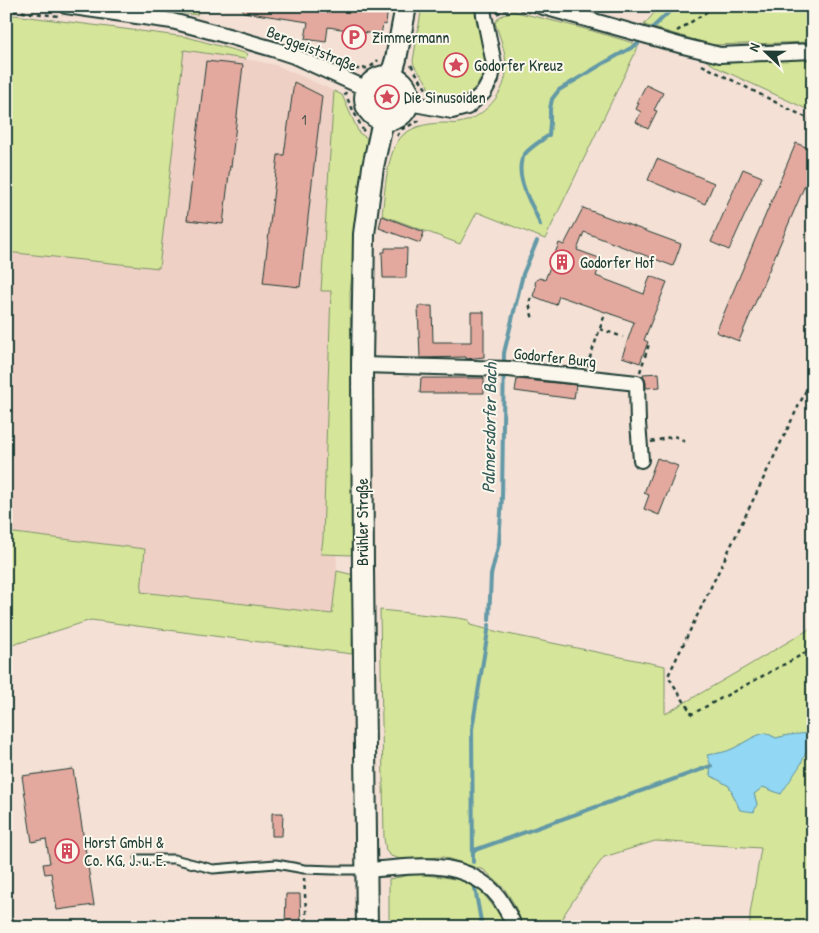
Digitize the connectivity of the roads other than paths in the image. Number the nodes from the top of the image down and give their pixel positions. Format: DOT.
graph roads {
  1 [pos="406,6"];
  2 [pos="483,6"];
  3 [pos="535,9"];
  4 [pos="64,11"];
  5 [pos="813,51"];
  6 [pos="391,76"];
  7 [pos="367,89"];
  8 [pos="418,105"];
  9 [pos="383,120"];
  10 [pos="362,365"];
  11 [pos="641,460"];
  12 [pos="139,859"];
  13 [pos="367,870"];
  14 [pos="367,927"];
  15 [pos="514,927"];
  1 -- 6 [label="main road"];
  2 -- 8 [label="street"];
  3 -- 5 [label="street"];
  4 -- 7 [label="street, Berggeiststraße"];
  6 -- 7 [label="main road"];
  6 -- 8 [label="main road"];
  7 -- 9 [label="main road"];
  8 -- 9 [label="main road"];
  9 -- 10 [label="main road, Brühler Straße"];
  10 -- 11 [label="street, Godorfer Burg"];
  10 -- 13 [label="main road, Brühler Straße"];
  12 -- 13 [label="lane"];
  13 -- 14 [label="main road, Brühler Straße"];
  13 -- 15 [label="street"];
}
